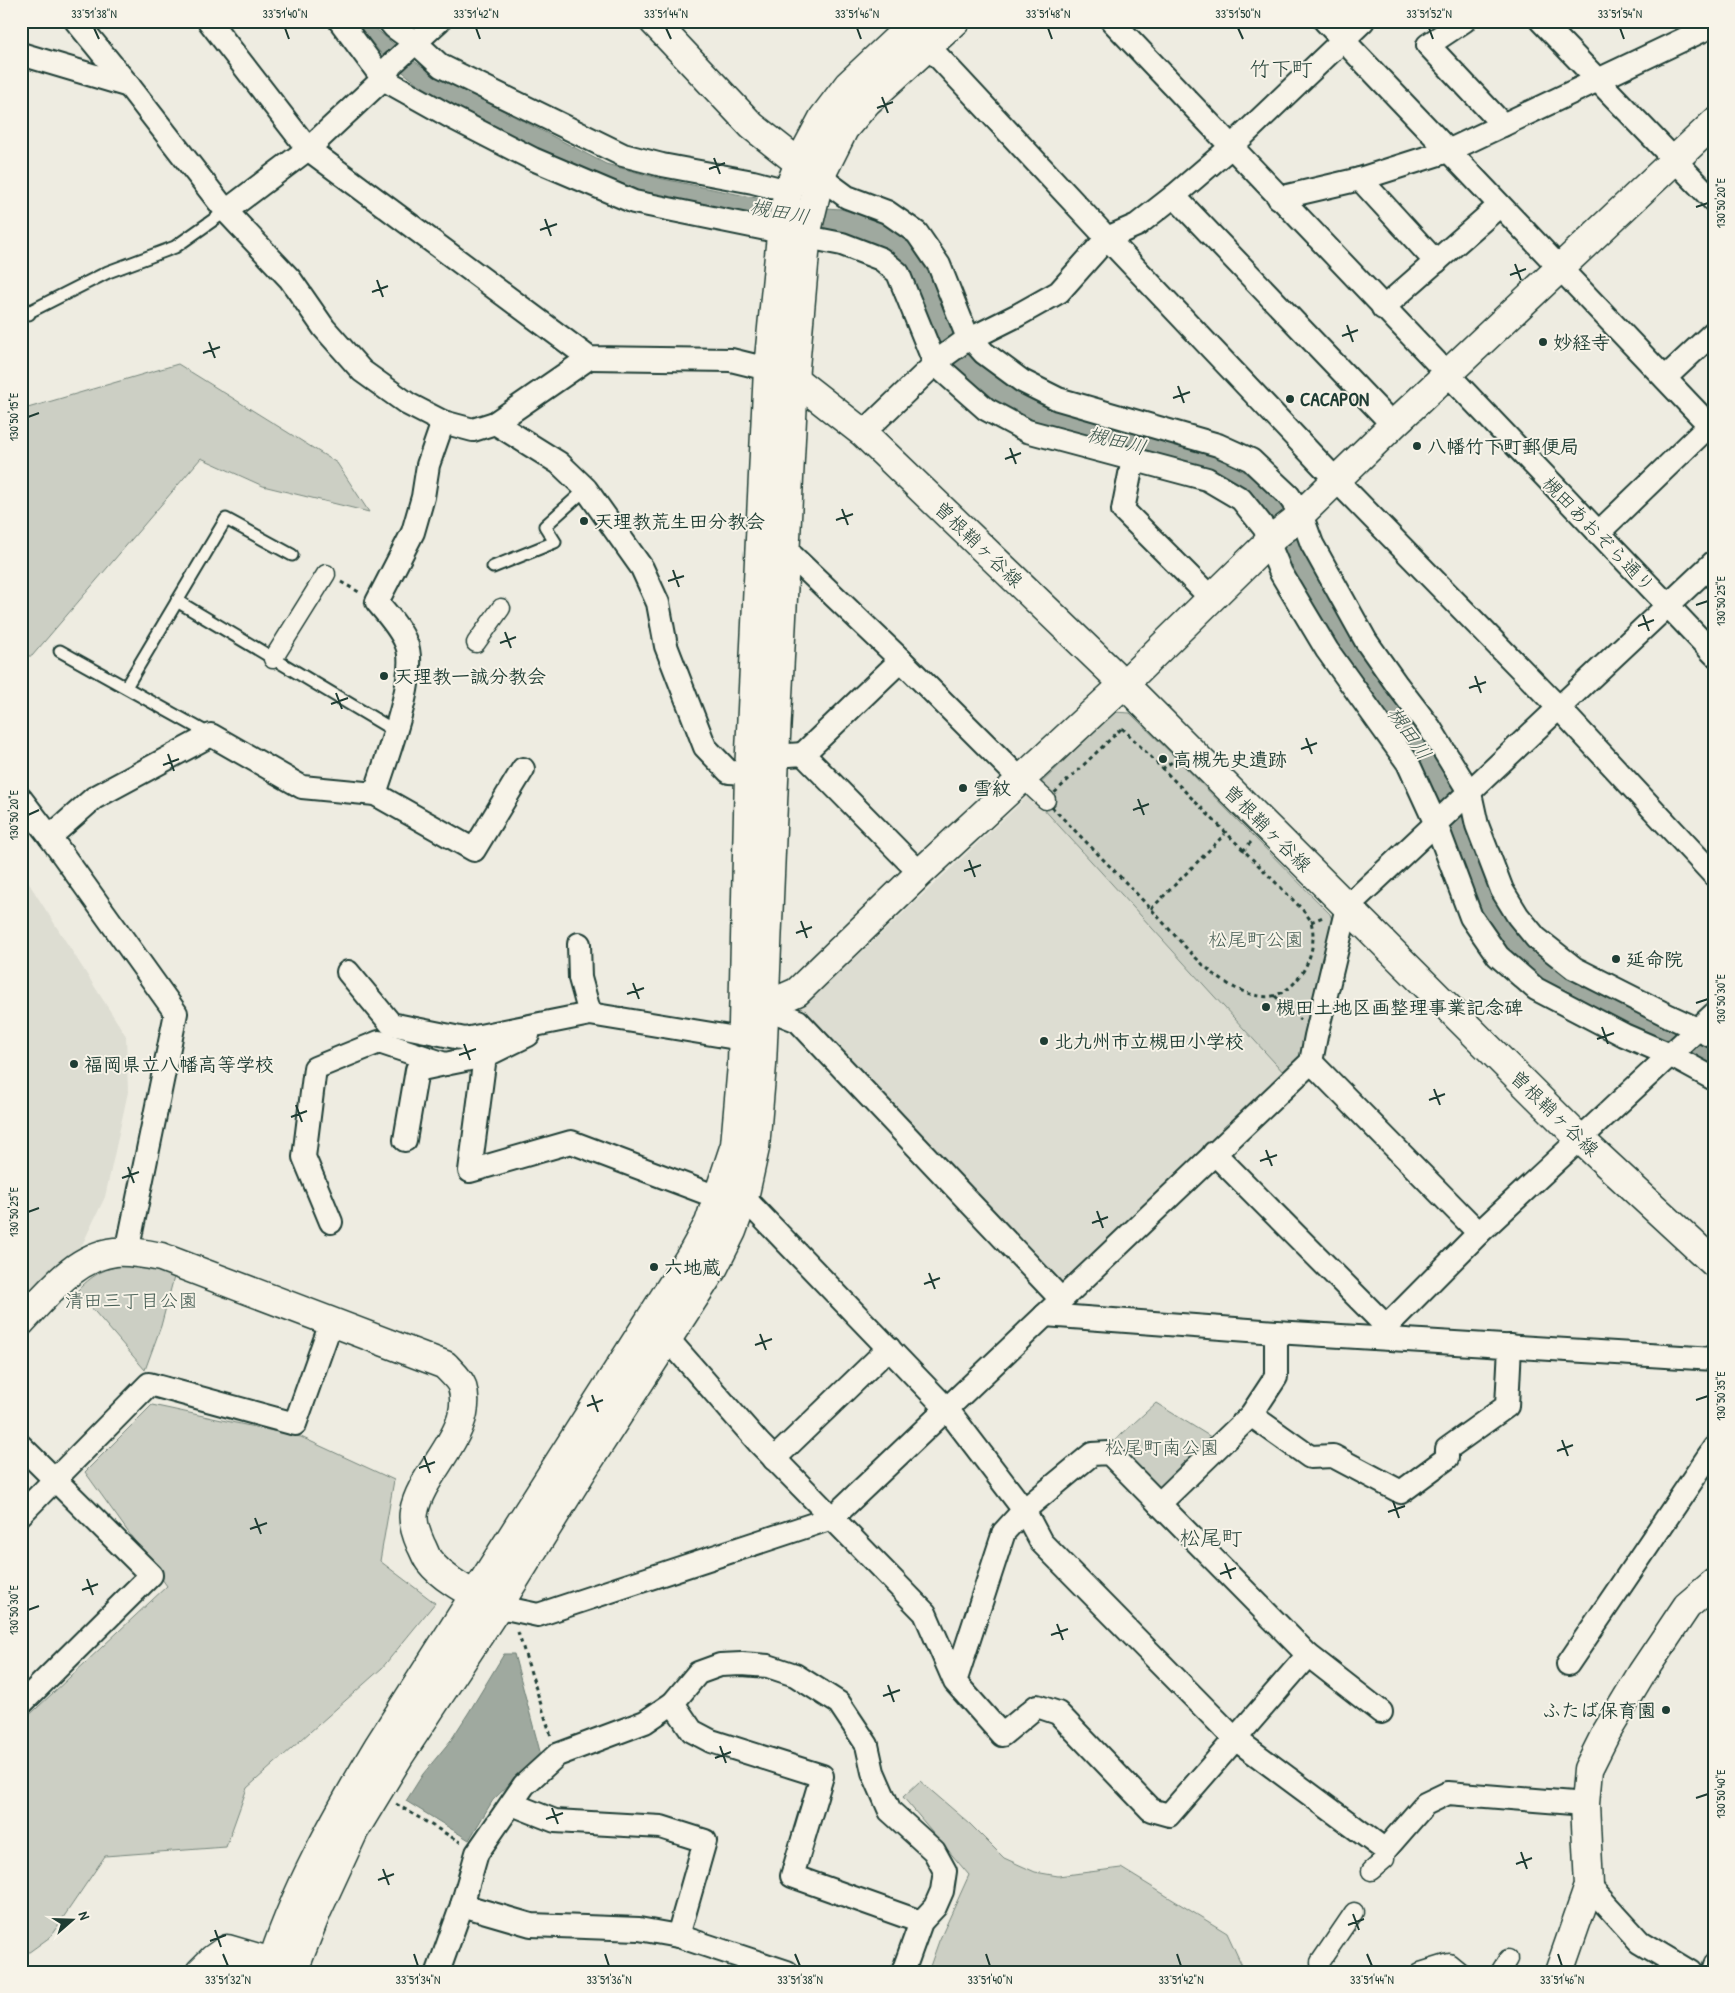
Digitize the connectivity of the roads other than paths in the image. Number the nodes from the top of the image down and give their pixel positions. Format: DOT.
graph roads {
  1 [pos="76,21"];
  2 [pos="209,21"];
  3 [pos="340,21"];
  4 [pos="390,21"];
  5 [pos="439,21"];
  6 [pos="653,21"];
  7 [pos="956,21"];
  8 [pos="1112,21"];
  9 [pos="1324,21"];
  10 [pos="1363,21"];
  11 [pos="1464,21"];
  12 [pos="1541,21"];
  13 [pos="910,23"];
  14 [pos="1714,24"];
  15 [pos="1343,41"];
  16 [pos="412,46"];
  17 [pos="930,47"];
  18 [pos="21,54"];
  19 [pos="387,72"];
  20 [pos="1598,80"];
  21 [pos="129,86"];
  22 [pos="1714,124"];
  23 [pos="1503,125"];
  24 [pos="1231,147"];
  25 [pos="308,149"];
  26 [pos="1448,151"];
  27 [pos="1675,161"];
  28 [pos="811,179"];
  29 [pos="1360,179"];
  30 [pos="788,191"];
  31 [pos="1174,196"];
  32 [pos="1279,198"];
  33 [pos="1714,201"];
  34 [pos="1499,206"];
  35 [pos="226,211"];
  36 [pos="794,231"];
  37 [pos="1107,238"];
  38 [pos="1436,262"];
  39 [pos="1560,267"];
  40 [pos="21,304"];
  41 [pos="1383,308"];
  42 [pos="25,315"];
  43 [pos="1714,332"];
  44 [pos="967,341"];
  45 [pos="589,358"];
  46 [pos="937,362"];
  47 [pos="768,369"];
  48 [pos="1447,375"];
  49 [pos="1665,378"];
  50 [pos="794,379"];
  51 [pos="443,422"];
  52 [pos="495,423"];
  53 [pos="1393,425"];
  54 [pos="1712,425"];
  55 [pos="863,433"];
  56 [pos="1133,459"];
  57 [pos="1336,480"];
  58 [pos="586,489"];
  59 [pos="1285,529"];
  60 [pos="1598,533"];
  61 [pos="786,550"];
  62 [pos="292,555"];
  63 [pos="1714,562"];
  64 [pos="493,567"];
  65 [pos="326,574"];
  66 [pos="1212,599"];
  67 [pos="177,601"];
  68 [pos="1668,606"];
  69 [pos="501,608"];
  70 [pos="476,643"];
  71 [pos="60,651"];
  72 [pos="1714,654"];
  73 [pos="273,659"];
  74 [pos="900,660"];
  75 [pos="1124,684"];
  76 [pos="126,687"];
  77 [pos="1559,708"];
  78 [pos="395,731"];
  79 [pos="211,735"];
  80 [pos="803,754"];
  81 [pos="774,756"];
  82 [pos="523,769"];
  83 [pos="749,774"];
  84 [pos="1034,790"];
  85 [pos="375,794"];
  86 [pos="1467,796"];
  87 [pos="21,799"];
  88 [pos="1439,821"];
  89 [pos="50,837"];
  90 [pos="920,873"];
  91 [pos="1714,875"];
  92 [pos="1339,911"];
  93 [pos="579,944"];
  94 [pos="348,972"];
  95 [pos="753,1010"];
  96 [pos="590,1014"];
  97 [pos="558,1021"];
  98 [pos="1709,1027"];
  99 [pos="742,1039"];
  100 [pos="1670,1055"];
  101 [pos="485,1056"];
  102 [pos="1311,1062"];
  103 [pos="445,1064"];
  104 [pos="1714,1079"];
  105 [pos="1580,1139"];
  106 [pos="405,1140"];
  107 [pos="1214,1153"];
  108 [pos="727,1194"];
  109 [pos="331,1222"];
  110 [pos="1479,1233"];
  111 [pos="127,1252"];
  112 [pos="1714,1263"];
  113 [pos="1061,1299"];
  114 [pos="1045,1315"];
  115 [pos="21,1322"];
  116 [pos="332,1323"];
  117 [pos="1276,1332"];
  118 [pos="1381,1332"];
  119 [pos="667,1338"];
  120 [pos="1510,1346"];
  121 [pos="889,1348"];
  122 [pos="1714,1358"];
  123 [pos="947,1409"];
  124 [pos="1251,1415"];
  125 [pos="21,1446"];
  126 [pos="1714,1448"];
  127 [pos="774,1459"];
  128 [pos="55,1479"];
  129 [pos="1160,1504"];
  130 [pos="1024,1510"];
  131 [pos="21,1514"];
  132 [pos="832,1518"];
  133 [pos="1714,1583"];
  134 [pos="494,1604"];
  135 [pos="1308,1655"];
  136 [pos="1568,1664"];
  137 [pos="955,1682"];
  138 [pos="673,1703"];
  139 [pos="21,1704"];
  140 [pos="1381,1712"];
  141 [pos="1234,1738"];
  142 [pos="512,1804"];
  143 [pos="1585,1804"];
  144 [pos="1385,1850"];
  145 [pos="1371,1871"];
  146 [pos="1589,1886"];
  147 [pos="462,1904"];
  148 [pos="1354,1912"];
  149 [pos="921,1922"];
  150 [pos="678,1936"];
  151 [pos="1714,1966"];
  152 [pos="282,1969"];
  153 [pos="200,1972"];
  154 [pos="438,1972"];
  155 [pos="787,1972"];
  156 [pos="903,1972"];
  157 [pos="1321,1972"];
  158 [pos="1420,1972"];
  159 [pos="1460,1972"];
  160 [pos="1559,1972"];
  161 [pos="1690,1972"];
  162 [pos="1712,1972"];
  1 -- 21 [label="street"];
  2 -- 25 [label="street"];
  3 -- 19 [label="street"];
  4 -- 16 [label="street"];
  5 -- 16 [label="street"];
  6 -- 28 [label="street"];
  7 -- 17 [label="street"];
  8 -- 24 [label="street, 槻田あおぞら通り"];
  9 -- 15 [label="street"];
  10 -- 15 [label="street"];
  11 -- 23 [label="street"];
  12 -- 20 [label="street"];
  13 -- 17 [label="street"];
  13 -- 28 [label="street"];
  14 -- 20 [label="street"];
  15 -- 24 [label="street"];
  15 -- 26 [label="street"];
  16 -- 19 [label="street"];
  16 -- 30 [label="street"];
  17 -- 28 [label="street"];
  17 -- 37 [label="street"];
  18 -- 21 [label="street"];
  19 -- 25 [label="street"];
  19 -- 36 [label="street"];
  20 -- 23 [label="street"];
  20 -- 27 [label="street"];
  21 -- 35 [label="street"];
  22 -- 27 [label="street"];
  23 -- 26 [label="street"];
  24 -- 31 [label="street"];
  24 -- 32 [label="street, 槻田あおぞら通り"];
  25 -- 35 [label="street"];
  25 -- 45 [label="street"];
  26 -- 29 [label="street"];
  26 -- 34 [label="street"];
  27 -- 33 [label="street"];
  27 -- 39 [label="street"];
  28 -- 30 [label="street"];
  28 -- 36 [label="street"];
  28 -- 44 [label="street"];
  29 -- 32 [label="street"];
  29 -- 38 [label="street"];
  30 -- 36 [label="street"];
  31 -- 37 [label="street"];
  31 -- 53 [label="street"];
  32 -- 41 [label="street, 槻田あおぞら通り"];
  34 -- 38 [label="street"];
  34 -- 39 [label="street"];
  35 -- 42 [label="lane"];
  35 -- 51 [label="street"];
  36 -- 46 [label="street"];
  36 -- 47 [label="street"];
  36 -- 50 [label="street"];
  37 -- 44 [label="street"];
  37 -- 57 [label="street"];
  38 -- 41 [label="street"];
  39 -- 48 [label="street"];
  39 -- 49 [label="street"];
  40 -- 42 [label="lane"];
  41 -- 48 [label="street, 槻田あおぞら通り"];
  43 -- 49 [label="street"];
  44 -- 46 [label="street"];
  44 -- 59 [label="street"];
  45 -- 47 [label="street"];
  45 -- 52 [label="street"];
  46 -- 55 [label="street"];
  46 -- 56 [label="street"];
  47 -- 50 [label="street, 曽根鞘ヶ谷線"];
  47 -- 83 [label="street"];
  48 -- 53 [label="street"];
  48 -- 60 [label="street, 槻田あおぞら通り"];
  49 -- 54 [label="street"];
  50 -- 55 [label="street, 曽根鞘ヶ谷線"];
  50 -- 61 [label="street"];
  51 -- 52 [label="street"];
  51 -- 78 [label="street"];
  52 -- 58 [label="street"];
  53 -- 57 [label="street"];
  54 -- 60 [label="street"];
  55 -- 75 [label="street, 曽根鞘ヶ谷線"];
  56 -- 59 [label="street"];
  56 -- 66 [label="street"];
  57 -- 59 [label="street"];
  57 -- 77 [label="street"];
  58 -- 64 [label="lane"];
  58 -- 83 [label="street"];
  59 -- 66 [label="street"];
  59 -- 86 [label="street"];
  59 -- 88 [label="street"];
  60 -- 68 [label="street, 槻田あおぞら通り"];
  61 -- 74 [label="street"];
  61 -- 81 [label="street"];
  62 -- 67 [label="lane"];
  63 -- 68 [label="street, 槻田あおぞら通り"];
  65 -- 73 [label="street"];
  66 -- 75 [label="street"];
  67 -- 73 [label="lane"];
  67 -- 76 [label="lane"];
  68 -- 72 [label="street, 槻田あおぞら通り"];
  68 -- 77 [label="street, 槻田あおぞら通り"];
  69 -- 70 [label="street"];
  71 -- 76 [label="lane"];
  73 -- 78 [label="lane"];
  74 -- 80 [label="street"];
  74 -- 84 [label="street"];
  75 -- 84 [label="street"];
  75 -- 92 [label="street, 曽根鞘ヶ谷線"];
  76 -- 79 [label="lane"];
  77 -- 86 [label="street, 槻田あおぞら通り"];
  77 -- 91 [label="street"];
  78 -- 85 [label="street"];
  79 -- 85 [label="street"];
  79 -- 89 [label="street"];
  80 -- 81 [label="street"];
  80 -- 90 [label="street"];
  81 -- 95 [label="street"];
  82 -- 85 [label="street"];
  83 -- 95 [label="street"];
  84 -- 90 [label="street"];
  86 -- 88 [label="street, 槻田あおぞら通り"];
  86 -- 98 [label="street"];
  87 -- 89 [label="street"];
  88 -- 92 [label="street"];
  88 -- 100 [label="street"];
  89 -- 111 [label="street"];
  90 -- 95 [label="street"];
  92 -- 102 [label="street"];
  92 -- 105 [label="street, 曽根鞘ヶ谷線"];
  93 -- 96 [label="street"];
  94 -- 97 [label="street"];
  95 -- 99 [label="street"];
  95 -- 108 [label="street"];
  95 -- 113 [label="street"];
  96 -- 97 [label="street"];
  96 -- 99 [label="street"];
  97 -- 101 [label="street"];
  98 -- 100 [label="street"];
  99 -- 108 [label="street"];
  100 -- 104 [label="street"];
  100 -- 105 [label="street"];
  101 -- 103 [label="street"];
  101 -- 108 [label="street"];
  102 -- 107 [label="street"];
  102 -- 110 [label="street"];
  103 -- 106 [label="street"];
  103 -- 109 [label="street"];
  105 -- 110 [label="street"];
  105 -- 112 [label="street, 曽根鞘ヶ谷線"];
  107 -- 113 [label="street"];
  107 -- 118 [label="street"];
  108 -- 119 [label="street"];
  108 -- 121 [label="street"];
  108 -- 134 [label="street"];
  110 -- 118 [label="street"];
  111 -- 115 [label="street"];
  111 -- 116 [label="street"];
  113 -- 114 [label="street"];
  114 -- 117 [label="street"];
  114 -- 123 [label="street"];
  116 -- 128 [label="street"];
  116 -- 134 [label="street"];
  117 -- 118 [label="street"];
  117 -- 124 [label="street"];
  118 -- 120 [label="street"];
  119 -- 127 [label="street"];
  119 -- 134 [label="street"];
  120 -- 122 [label="street"];
  120 -- 124 [label="street"];
  121 -- 123 [label="street"];
  121 -- 127 [label="street"];
  123 -- 130 [label="street"];
  123 -- 132 [label="street"];
  124 -- 129 [label="street"];
  125 -- 128 [label="street"];
  126 -- 136 [label="street"];
  127 -- 132 [label="street"];
  128 -- 131 [label="street"];
  128 -- 139 [label="street"];
  129 -- 130 [label="street"];
  129 -- 135 [label="street"];
  130 -- 137 [label="street"];
  130 -- 141 [label="street"];
  132 -- 134 [label="street"];
  132 -- 137 [label="street"];
  133 -- 143 [label="street"];
  134 -- 152 [label="street"];
  134 -- 152 [label="street"];
  135 -- 140 [label="street"];
  135 -- 141 [label="street"];
  137 -- 141 [label="street"];
  138 -- 142 [label="street"];
  138 -- 149 [label="street"];
  138 -- 149 [label="street"];
  141 -- 144 [label="street"];
  142 -- 147 [label="street"];
  142 -- 150 [label="street"];
  143 -- 144 [label="street"];
  143 -- 146 [label="street"];
  144 -- 145 [label="street"];
  146 -- 160 [label="street"];
  146 -- 161 [label="street"];
  147 -- 150 [label="street"];
  147 -- 154 [label="street"];
  148 -- 157 [label="street"];
  149 -- 156 [label="street"];
  150 -- 155 [label="street"];
  151 -- 162 [label="street"];
  152 -- 153 [label="street"];
  158 -- 159 [label="street"];
}
